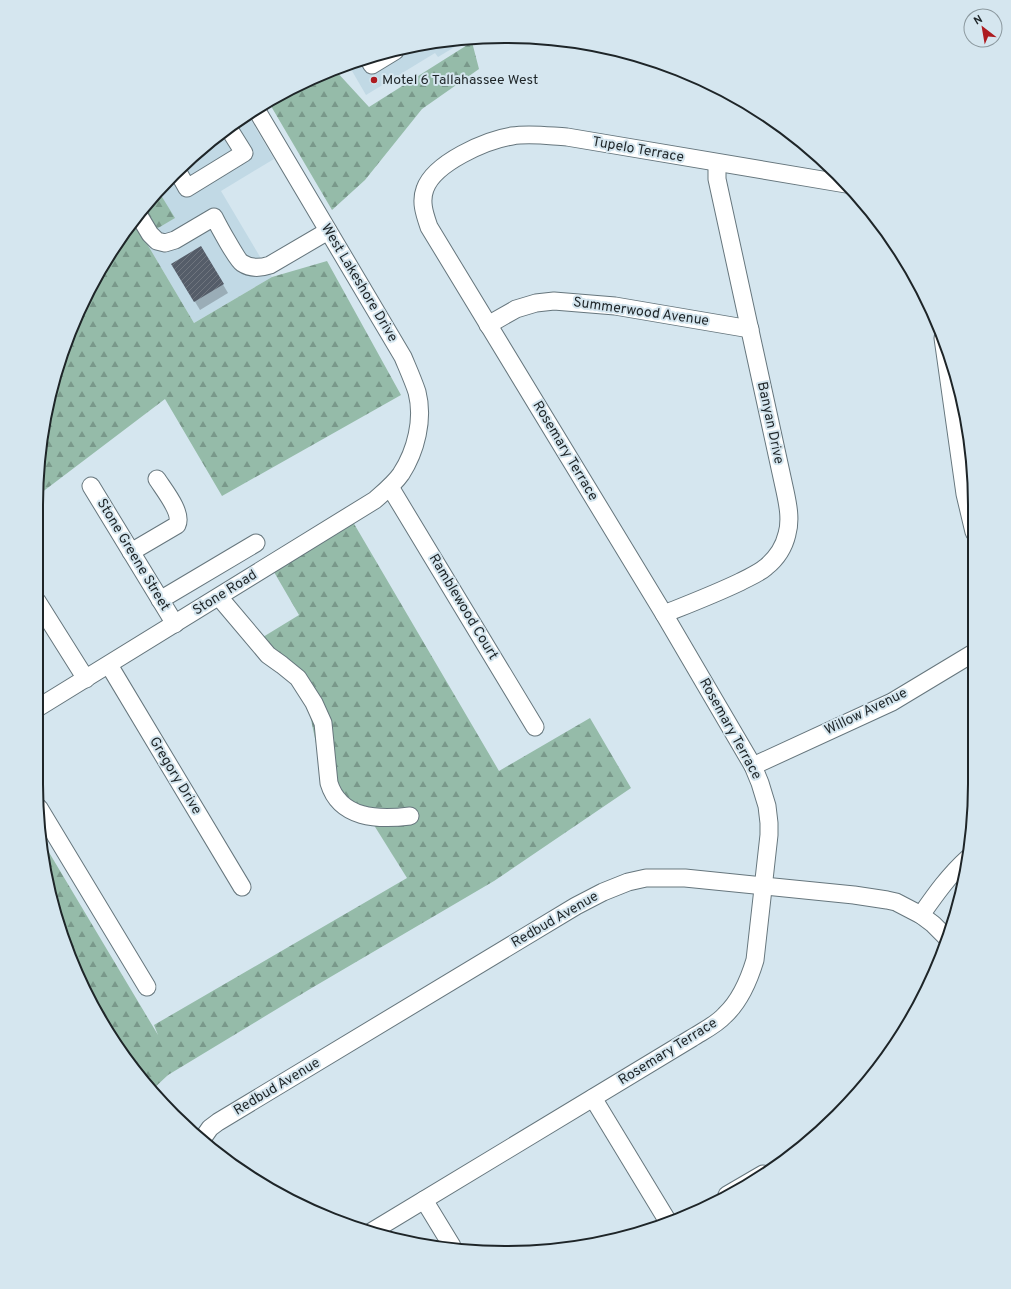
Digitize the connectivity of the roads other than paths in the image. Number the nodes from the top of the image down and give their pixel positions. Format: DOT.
graph roads {
  1 [pos="259,114"];
  2 [pos="232,133"];
  3 [pos="717,163"];
  4 [pos="437,171"];
  5 [pos="180,176"];
  6 [pos="837,183"];
  7 [pos="142,220"];
  8 [pos="328,231"];
  9 [pos="488,325"];
  10 [pos="750,329"];
  11 [pos="946,368"];
  12 [pos="405,467"];
  13 [pos="158,480"];
  14 [pos="91,486"];
  15 [pos="390,487"];
  16 [pos="968,507"];
  17 [pos="256,543"];
  18 [pos="131,552"];
  19 [pos="219,597"];
  20 [pos="160,600"];
  21 [pos="43,611"];
  22 [pos="664,614"];
  23 [pos="175,624"];
  24 [pos="968,656"];
  25 [pos="109,665"];
  26 [pos="86,679"];
  27 [pos="43,705"];
  28 [pos="535,727"];
  29 [pos="753,766"];
  30 [pos="410,816"];
  31 [pos="44,817"];
  32 [pos="961,865"];
  33 [pos="763,886"];
  34 [pos="242,887"];
  35 [pos="921,915"];
  36 [pos="942,933"];
  37 [pos="147,987"];
  38 [pos="593,1098"];
  39 [pos="205,1135"];
  40 [pos="424,1200"];
  41 [pos="665,1217"];
  42 [pos="378,1228"];
  43 [pos="450,1242"];
  1 -- 8 [label="street, West Lakeshore Drive"];
  2 -- 5 [label="street"];
  3 -- 4 [label="street, Tupelo Terrace"];
  3 -- 6 [label="street, Tupelo Terrace"];
  3 -- 10 [label="street, Banyan Drive"];
  4 -- 9 [label="street, Rosemary Terrace"];
  7 -- 8 [label="street"];
  8 -- 12 [label="street, West Lakeshore Drive"];
  9 -- 10 [label="street, Summerwood Avenue"];
  9 -- 22 [label="street, Rosemary Terrace"];
  10 -- 22 [label="street, Banyan Drive"];
  11 -- 16 [label="street"];
  12 -- 15 [label="street, Stone Road"];
  13 -- 18 [label="street"];
  14 -- 18 [label="street, Stone Greene Street"];
  15 -- 19 [label="street, Stone Road"];
  15 -- 28 [label="street, Ramblewood Court"];
  17 -- 20 [label="street"];
  18 -- 20 [label="street, Stone Greene Street"];
  19 -- 23 [label="street, Stone Road"];
  19 -- 30 [label="street"];
  20 -- 23 [label="street, Stone Greene Street"];
  21 -- 26 [label="street"];
  22 -- 29 [label="street, Rosemary Terrace"];
  23 -- 25 [label="street, Stone Road"];
  24 -- 29 [label="street, Willow Avenue"];
  25 -- 26 [label="street, Stone Road"];
  25 -- 34 [label="street, Gregory Drive"];
  26 -- 27 [label="street, Stone Road"];
  29 -- 33 [label="street, Rosemary Terrace"];
  31 -- 37 [label="street"];
  32 -- 35 [label="street"];
  33 -- 35 [label="street, Redbud Avenue"];
  33 -- 38 [label="street, Rosemary Terrace"];
  33 -- 39 [label="street, Redbud Avenue"];
  35 -- 36 [label="street, Redbud Avenue"];
  38 -- 40 [label="street, Rosemary Terrace"];
  38 -- 41 [label="street"];
  40 -- 42 [label="street, Rosemary Terrace"];
  40 -- 43 [label="street"];
}
